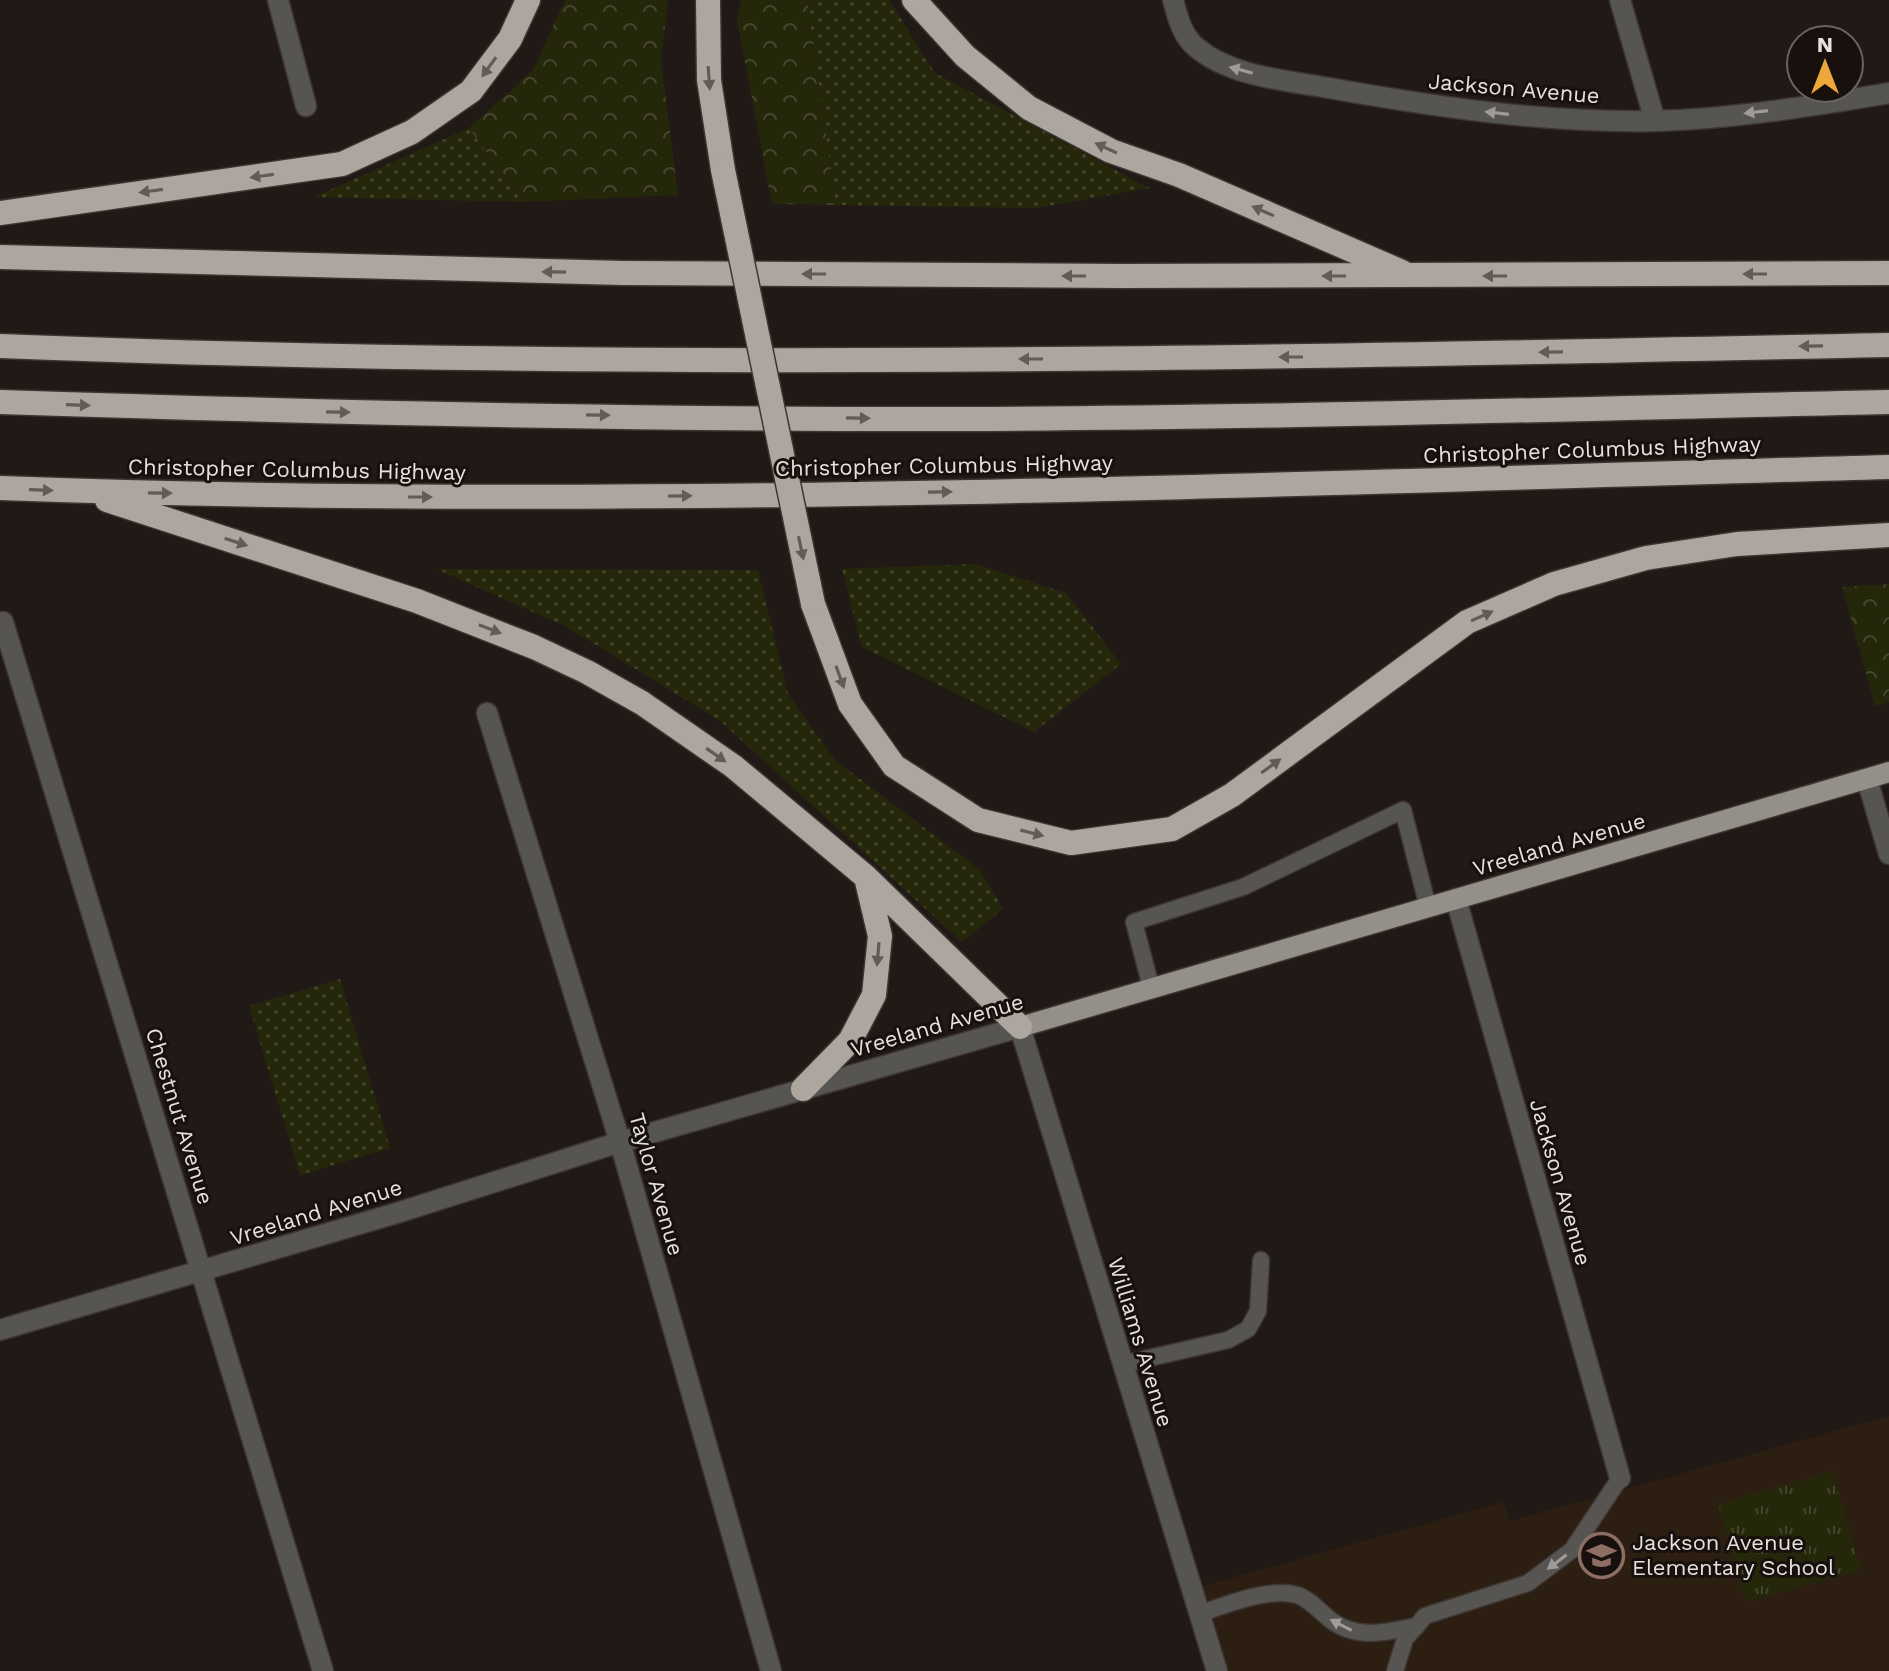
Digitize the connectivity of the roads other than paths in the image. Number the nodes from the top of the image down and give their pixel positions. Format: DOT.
graph roads {
  1 [pos="278,0"];
  2 [pos="528,0"];
  3 [pos="708,0"];
  4 [pos="914,0"];
  5 [pos="1173,0"];
  6 [pos="1620,0"];
  7 [pos="1889,93"];
  8 [pos="306,106"];
  9 [pos="1655,121"];
  10 [pos="0,213"];
  11 [pos="0,257"];
  12 [pos="1889,273"];
  13 [pos="1412,276"];
  14 [pos="1889,345"];
  15 [pos="0,346"];
  16 [pos="0,402"];
  17 [pos="1889,402"];
  18 [pos="1889,467"];
  19 [pos="0,488"];
  20 [pos="82,491"];
  21 [pos="1889,535"];
  22 [pos="3,622"];
  23 [pos="487,713"];
  24 [pos="1889,772"];
  25 [pos="1867,779"];
  26 [pos="1889,854"];
  27 [pos="866,877"];
  28 [pos="1456,899"];
  29 [pos="1428,907"];
  30 [pos="1151,987"];
  31 [pos="1020,1027"];
  32 [pos="803,1089"];
  33 [pos="620,1142"];
  34 [pos="1261,1260"];
  35 [pos="202,1271"];
  36 [pos="0,1330"];
  37 [pos="1123,1364"];
  38 [pos="1620,1478"];
  39 [pos="1199,1614"];
  40 [pos="1417,1626"];
  41 [pos="323,1671"];
  42 [pos="771,1671"];
  43 [pos="1217,1671"];
  44 [pos="1395,1671"];
  1 -- 8 [label="street"];
  2 -- 10 [label="highway, one-way"];
  3 -- 21 [label="highway, one-way, bridge"];
  13 -- 4 [label="highway, one-way"];
  9 -- 5 [label="street, Jackson Avenue, one-way"];
  6 -- 9 [label="street"];
  7 -- 9 [label="street, Jackson Avenue, one-way"];
  13 -- 11 [label="highway, one-way"];
  12 -- 13 [label="highway, one-way"];
  14 -- 15 [label="highway, one-way"];
  16 -- 17 [label="highway, Christopher Columbus Highway, one-way"];
  20 -- 18 [label="highway, Christopher Columbus Highway, one-way"];
  19 -- 20 [label="highway, Christopher Columbus Highway, one-way"];
  20 -- 27 [label="highway, one-way"];
  22 -- 35 [label="street, Chestnut Avenue"];
  23 -- 33 [label="street, Taylor Avenue"];
  24 -- 25 [label="main road, Vreeland Avenue"];
  25 -- 26 [label="street"];
  25 -- 28 [label="main road, Vreeland Avenue"];
  27 -- 31 [label="highway"];
  27 -- 32 [label="highway, one-way"];
  28 -- 29 [label="main road, Vreeland Avenue"];
  28 -- 38 [label="street, Jackson Avenue"];
  29 -- 30 [label="main road, Vreeland Avenue"];
  29 -- 30 [label="lane"];
  30 -- 31 [label="main road, Vreeland Avenue"];
  31 -- 32 [label="street, Vreeland Avenue"];
  31 -- 37 [label="street, Williams Avenue"];
  32 -- 33 [label="street, Vreeland Avenue"];
  33 -- 35 [label="street, Vreeland Avenue"];
  33 -- 42 [label="street, Taylor Avenue"];
  34 -- 37 [label="lane"];
  35 -- 36 [label="street, Vreeland Avenue"];
  35 -- 41 [label="street, Chestnut Avenue"];
  37 -- 39 [label="street, Williams Avenue"];
  38 -- 40 [label="lane, one-way"];
  40 -- 39 [label="lane, one-way"];
  39 -- 43 [label="street, Williams Avenue"];
  40 -- 44 [label="lane"];
}
